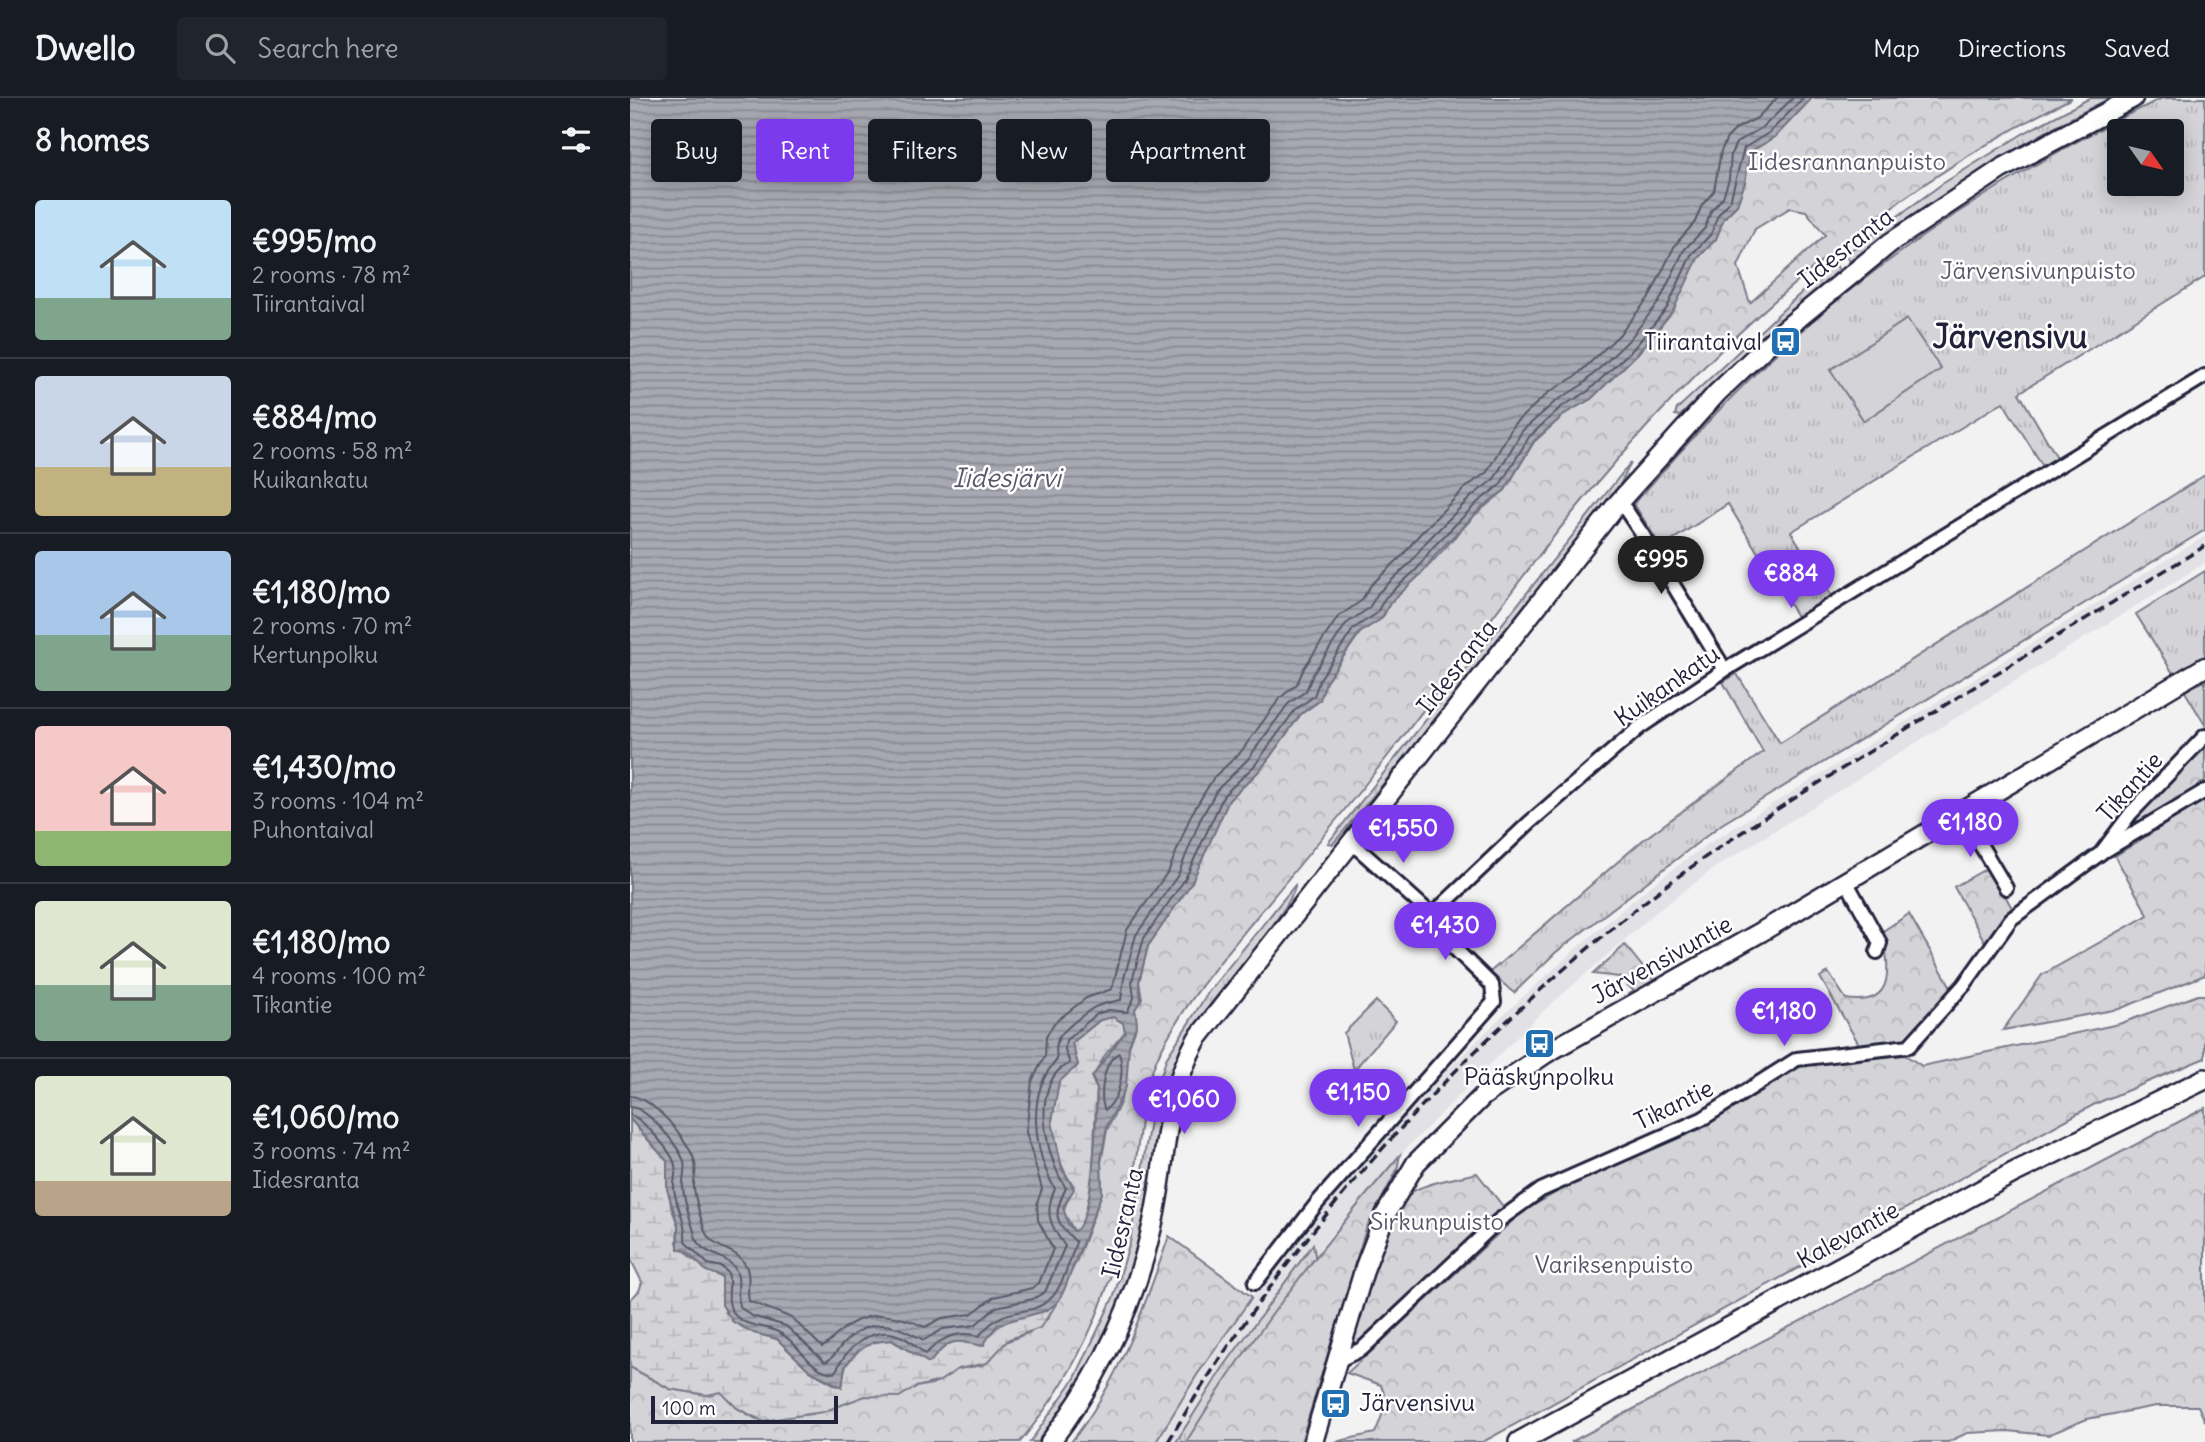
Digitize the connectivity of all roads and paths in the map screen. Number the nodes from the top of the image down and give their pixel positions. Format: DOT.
graph roads {
  1 [pos="2133,98"];
  2 [pos="2205,376"];
  3 [pos="1618,503"];
  4 [pos="2205,667"];
  5 [pos="1725,670"];
  6 [pos="2205,736"];
  7 [pos="2205,791"];
  8 [pos="1961,812"];
  9 [pos="1350,841"];
  10 [pos="2101,853"];
  11 [pos="1846,881"];
  12 [pos="2006,888"];
  13 [pos="1432,915"];
  14 [pos="1877,952"];
  15 [pos="2205,1079"];
  16 [pos="1255,1283"];
  17 [pos="1337,1361"];
  18 [pos="1050,1442"];
  19 [pos="1313,1442"];
  20 [pos="1519,1442"];
  1 -- 3 [label="main road, Iidesranta"];
  2 -- 5 [label="street, Kuikankatu"];
  3 -- 5 [label="street"];
  3 -- 9 [label="main road, Iidesranta"];
  4 -- 8 [label="main road, Järvensivuntie"];
  5 -- 13 [label="street, Kuikankatu"];
  6 -- 10 [label="street, Tikantie"];
  7 -- 10 [label="street"];
  8 -- 11 [label="main road, Järvensivuntie"];
  8 -- 12 [label="street"];
  9 -- 13 [label="street"];
  9 -- 18 [label="main road, Iidesranta"];
  10 -- 17 [label="street, Tikantie"];
  11 -- 14 [label="street"];
  11 -- 17 [label="main road, Järvensivuntie"];
  13 -- 16 [label="street"];
  15 -- 20 [label="main road, Kalevantie"];
  17 -- 19 [label="main road, Järvensivuntie"];
}
